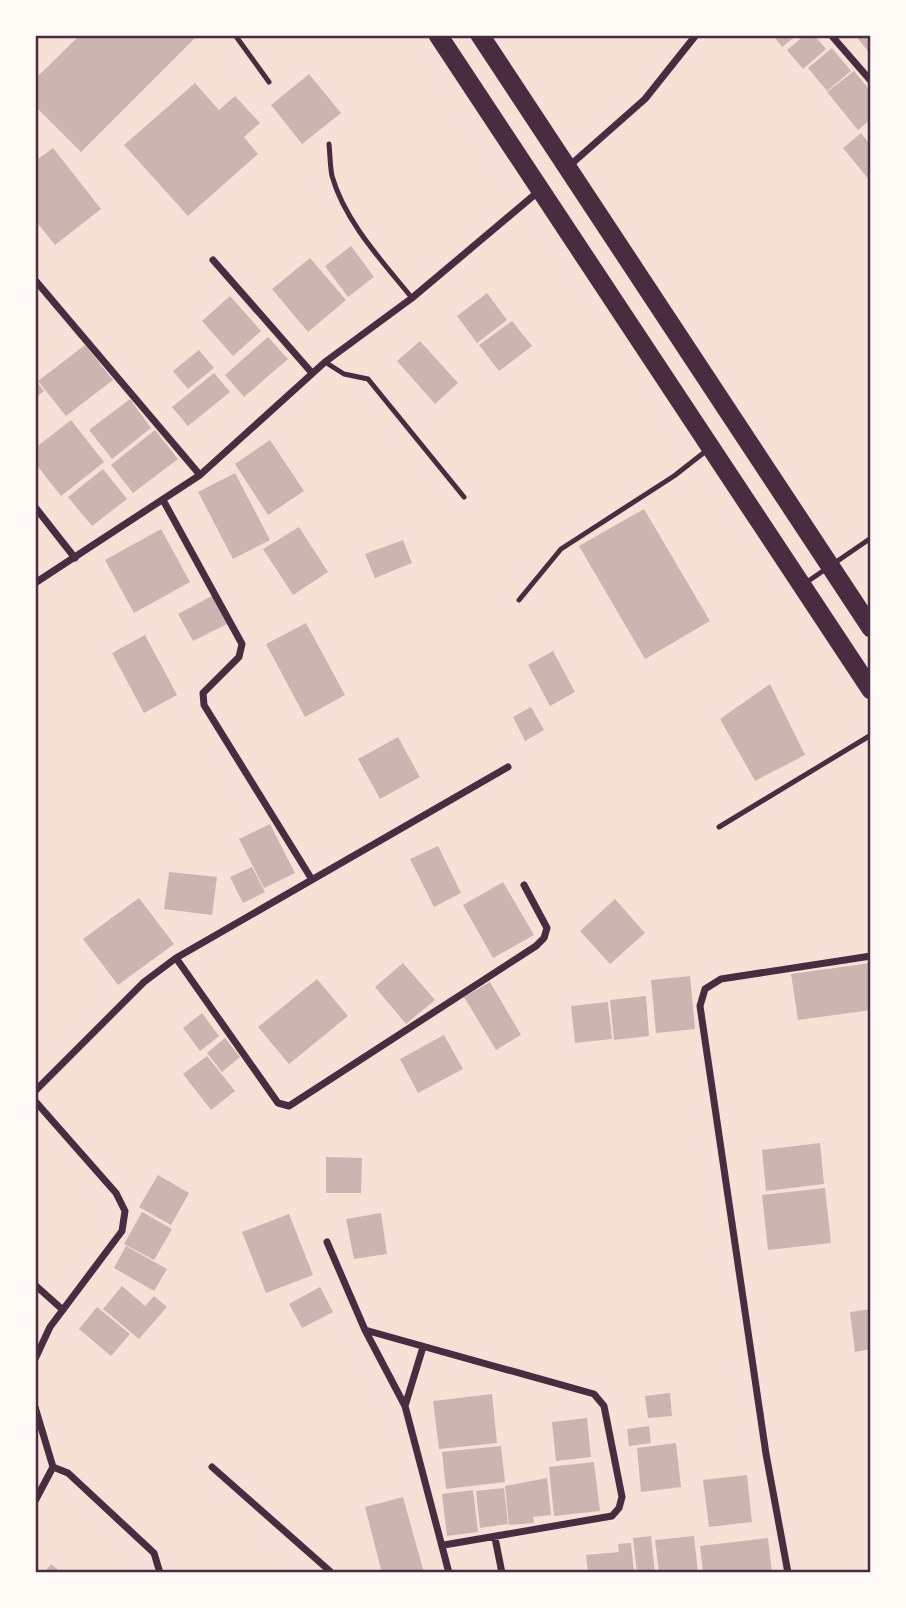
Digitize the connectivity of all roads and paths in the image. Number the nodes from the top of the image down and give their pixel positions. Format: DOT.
graph roads {
  1 [pos="235,35"];
  2 [pos="438,35"];
  3 [pos="480,35"];
  4 [pos="696,35"];
  5 [pos="831,35"];
  6 [pos="871,81"];
  7 [pos="269,82"];
  8 [pos="329,144"];
  9 [pos="567,168"];
  10 [pos="541,189"];
  11 [pos="213,260"];
  12 [pos="35,279"];
  13 [pos="412,298"];
  14 [pos="325,362"];
  15 [pos="312,373"];
  16 [pos="710,448"];
  17 [pos="200,475"];
  18 [pos="464,497"];
  19 [pos="163,500"];
  20 [pos="35,507"];
  21 [pos="871,538"];
  22 [pos="75,558"];
  23 [pos="830,566"];
  24 [pos="35,583"];
  25 [pos="802,586"];
  26 [pos="519,600"];
  27 [pos="871,630"];
  28 [pos="845,650"];
  29 [pos="871,690"];
  30 [pos="871,735"];
  31 [pos="508,767"];
  32 [pos="719,827"];
  33 [pos="311,878"];
  34 [pos="524,885"];
  35 [pos="871,956"];
  36 [pos="176,958"];
  37 [pos="35,1091"];
  38 [pos="35,1101"];
  39 [pos="327,1242"];
  40 [pos="35,1285"];
  41 [pos="63,1310"];
  42 [pos="365,1330"];
  43 [pos="423,1347"];
  44 [pos="35,1359"];
  45 [pos="405,1406"];
  46 [pos="35,1407"];
  47 [pos="212,1466"];
  48 [pos="53,1467"];
  49 [pos="35,1502"];
  50 [pos="495,1538"];
  51 [pos="443,1545"];
  52 [pos="160,1573"];
  53 [pos="332,1573"];
  54 [pos="449,1573"];
  55 [pos="502,1573"];
  56 [pos="788,1573"];
  1 -- 7 [label="lane"];
  2 -- 10 [label="highway"];
  3 -- 9 [label="highway"];
  4 -- 9 [label="street"];
  5 -- 6 [label="street"];
  8 -- 13 [label="lane"];
  9 -- 23 [label="highway"];
  10 -- 13 [label="street"];
  10 -- 16 [label="highway"];
  11 -- 15 [label="street"];
  12 -- 17 [label="street"];
  13 -- 14 [label="street"];
  14 -- 15 [label="street"];
  14 -- 18 [label="lane"];
  15 -- 17 [label="street"];
  16 -- 25 [label="highway"];
  16 -- 26 [label="lane"];
  17 -- 19 [label="street"];
  19 -- 22 [label="street"];
  19 -- 33 [label="street"];
  20 -- 22 [label="street"];
  21 -- 23 [label="lane"];
  22 -- 24 [label="street"];
  23 -- 25 [label="lane"];
  23 -- 27 [label="highway"];
  25 -- 28 [label="highway"];
  27 -- 28 [label="highway"];
  28 -- 29 [label="highway"];
  30 -- 32 [label="lane"];
  31 -- 33 [label="street"];
  33 -- 36 [label="street"];
  34 -- 36 [label="street"];
  35 -- 56 [label="street"];
  36 -- 37 [label="street"];
  38 -- 41 [label="street"];
  39 -- 42 [label="street"];
  40 -- 41 [label="street"];
  41 -- 44 [label="street"];
  42 -- 43 [label="street"];
  42 -- 45 [label="street"];
  43 -- 45 [label="street"];
  43 -- 50 [label="street"];
  45 -- 51 [label="street"];
  46 -- 48 [label="street"];
  47 -- 53 [label="street"];
  48 -- 49 [label="street"];
  48 -- 52 [label="street"];
  50 -- 51 [label="street"];
  50 -- 55 [label="street"];
  51 -- 54 [label="street"];
}
